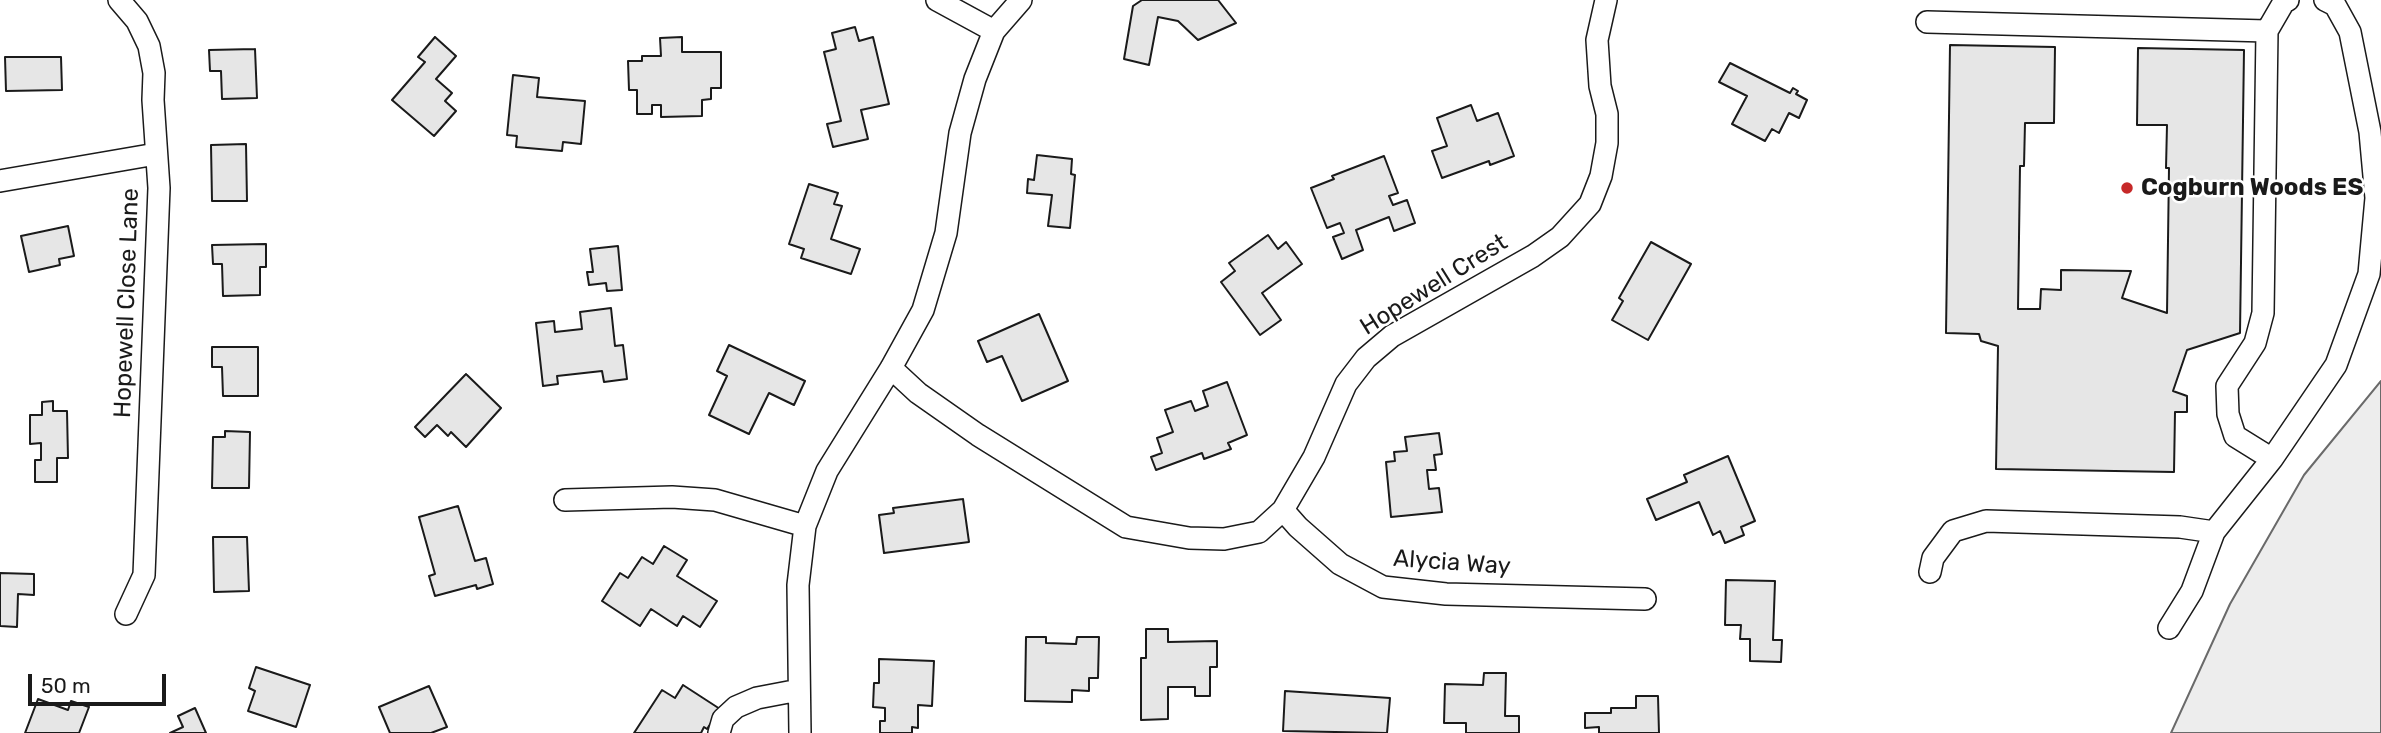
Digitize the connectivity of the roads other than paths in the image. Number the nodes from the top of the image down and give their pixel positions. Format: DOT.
graph roads {
  1 [pos="119,0"];
  2 [pos="937,0"];
  3 [pos="1021,0"];
  4 [pos="1606,0"];
  5 [pos="2288,0"];
  6 [pos="2325,0"];
  7 [pos="1927,22"];
  8 [pos="994,31"];
  9 [pos="2267,31"];
  10 [pos="156,154"];
  11 [pos="0,181"];
  12 [pos="2375,276"];
  13 [pos="2371,300"];
  14 [pos="891,368"];
  15 [pos="2272,458"];
  16 [pos="565,500"];
  17 [pos="1283,510"];
  18 [pos="805,526"];
  19 [pos="2214,532"];
  20 [pos="1930,572"];
  21 [pos="1646,599"];
  22 [pos="126,614"];
  23 [pos="2169,628"];
  24 [pos="799,690"];
  25 [pos="719,733"];
  26 [pos="800,733"];
  1 -- 10 [label="street, Hopewell Close Lane"];
  2 -- 8 [label="street"];
  3 -- 8 [label="street"];
  4 -- 17 [label="street, Hopewell Crest"];
  5 -- 9 [label="street"];
  6 -- 12 [label="street"];
  7 -- 9 [label="street"];
  8 -- 14 [label="street"];
  9 -- 15 [label="street"];
  10 -- 11 [label="street"];
  10 -- 22 [label="street, Hopewell Close Lane"];
  12 -- 13 [label="street"];
  13 -- 15 [label="street"];
  14 -- 17 [label="street, Hopewell Crest"];
  14 -- 18 [label="street"];
  15 -- 19 [label="street"];
  16 -- 18 [label="street"];
  17 -- 21 [label="street, Alycia Way"];
  18 -- 24 [label="street"];
  19 -- 20 [label="street"];
  19 -- 23 [label="street"];
  24 -- 25 [label="street"];
  24 -- 26 [label="street"];
}
